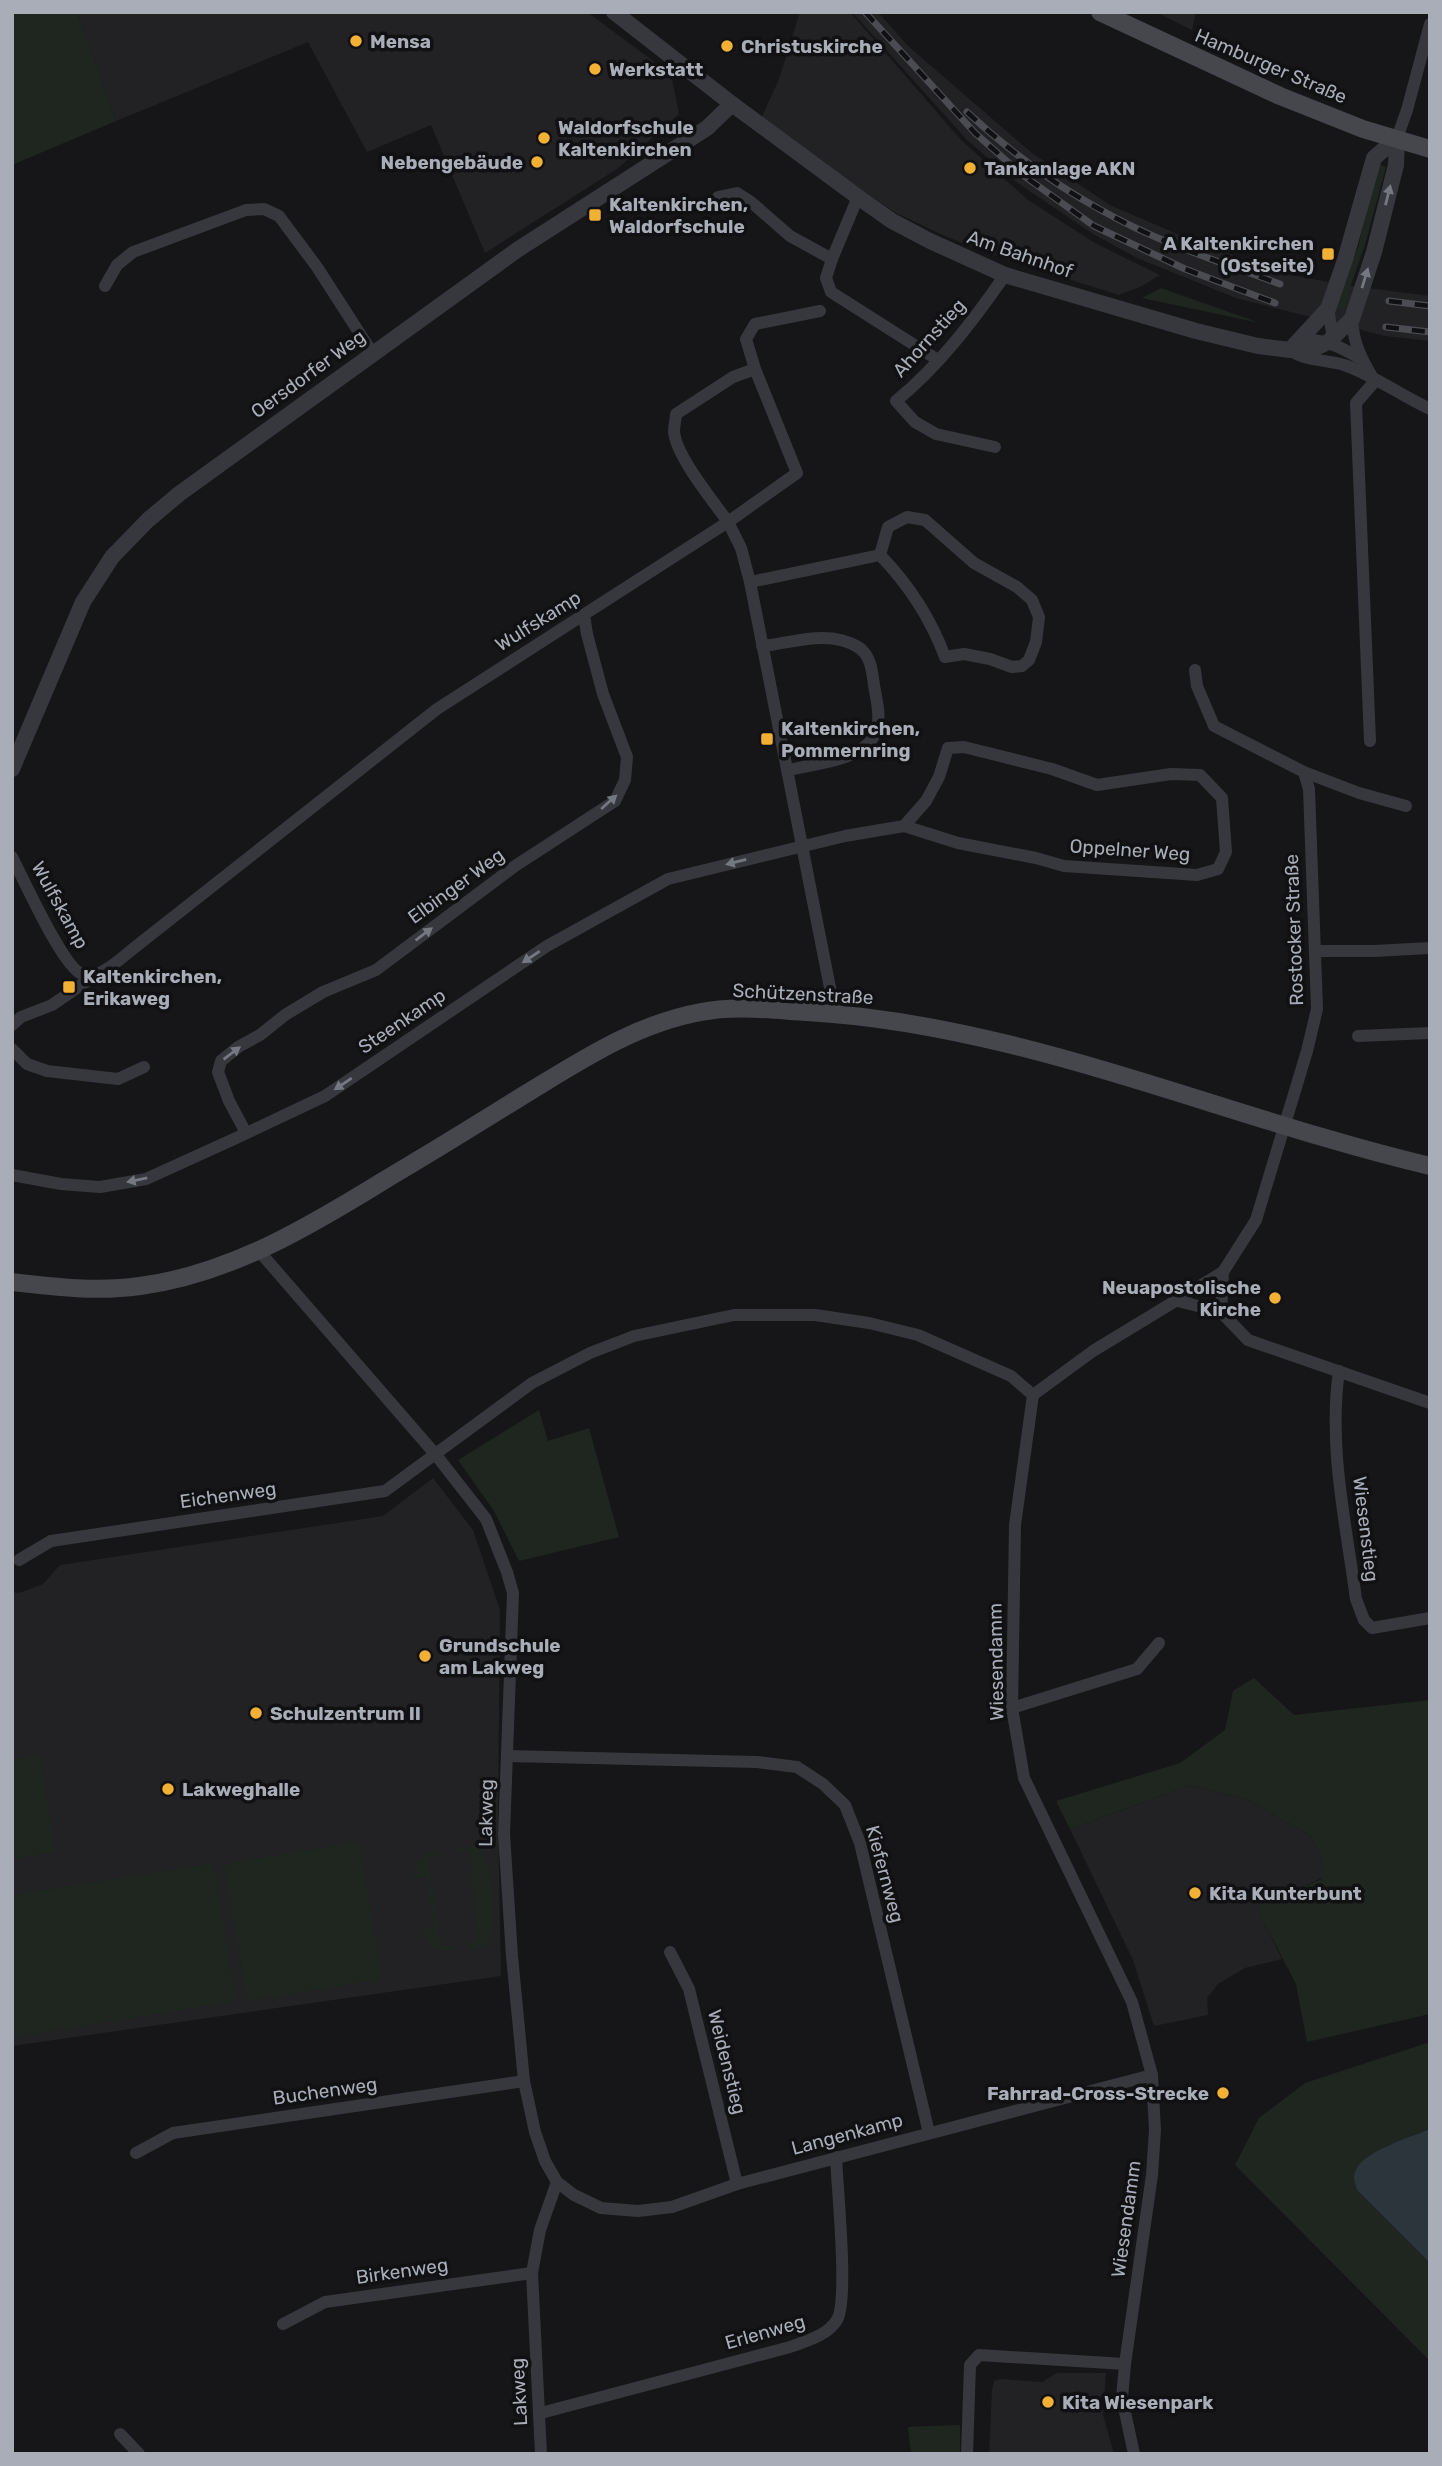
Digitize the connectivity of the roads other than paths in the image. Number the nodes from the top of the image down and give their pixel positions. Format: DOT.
graph roads {
  1 [pos="614,12"];
  2 [pos="1100,12"];
  3 [pos="1430,24"];
  4 [pos="732,104"];
  5 [pos="1397,138"];
  6 [pos="1430,149"];
  7 [pos="718,197"];
  8 [pos="858,197"];
  9 [pos="832,259"];
  10 [pos="1005,275"];
  11 [pos="105,286"];
  12 [pos="1328,309"];
  13 [pos="820,311"];
  14 [pos="1352,319"];
  15 [pos="1332,342"];
  16 [pos="1295,345"];
  17 [pos="373,354"];
  18 [pos="1361,359"];
  19 [pos="939,360"];
  20 [pos="1346,366"];
  21 [pos="755,369"];
  22 [pos="1375,381"];
  23 [pos="1430,409"];
  24 [pos="995,447"];
  25 [pos="728,522"];
  26 [pos="880,555"];
  27 [pos="750,582"];
  28 [pos="584,615"];
  29 [pos="762,646"];
  30 [pos="1195,670"];
  31 [pos="1370,741"];
  32 [pos="12,769"];
  33 [pos="789,769"];
  34 [pos="1304,772"];
  35 [pos="1406,806"];
  36 [pos="904,826"];
  37 [pos="802,846"];
  38 [pos="12,857"];
  39 [pos="1430,948"];
  40 [pos="1315,951"];
  41 [pos="97,974"];
  42 [pos="835,1013"];
  43 [pos="12,1026"];
  44 [pos="1430,1034"];
  45 [pos="1358,1035"];
  46 [pos="12,1049"];
  47 [pos="144,1068"];
  48 [pos="1283,1125"];
  49 [pos="246,1133"];
  50 [pos="1430,1166"];
  51 [pos="12,1175"];
  52 [pos="259,1251"];
  53 [pos="1223,1272"];
  54 [pos="12,1282"];
  55 [pos="1178,1301"];
  56 [pos="1221,1312"];
  57 [pos="1339,1371"];
  58 [pos="1034,1395"];
  59 [pos="1430,1403"];
  60 [pos="436,1455"];
  61 [pos="19,1560"];
  62 [pos="1430,1618"];
  63 [pos="1159,1643"];
  64 [pos="1012,1708"];
  65 [pos="507,1756"];
  66 [pos="670,1952"];
  67 [pos="1152,2075"];
  68 [pos="524,2081"];
  69 [pos="929,2133"];
  70 [pos="136,2153"];
  71 [pos="836,2157"];
  72 [pos="557,2182"];
  73 [pos="737,2184"];
  74 [pos="532,2273"];
  75 [pos="283,2324"];
  76 [pos="1125,2364"];
  77 [pos="541,2413"];
  78 [pos="120,2434"];
  79 [pos="139,2454"];
  80 [pos="541,2454"];
  81 [pos="967,2454"];
  82 [pos="1135,2454"];
  1 -- 4 [label="street, Am Bahnhof"];
  2 -- 5 [label="main road, Hamburger Straße"];
  3 -- 5 [label="street"];
  4 -- 8 [label="street, Am Bahnhof"];
  4 -- 17 [label="street, Oersdorfer Weg"];
  5 -- 6 [label="main road, Hamburger Straße"];
  5 -- 12 [label="street"];
  14 -- 5 [label="street, one-way"];
  7 -- 9 [label="street"];
  8 -- 9 [label="street"];
  8 -- 10 [label="street, Am Bahnhof"];
  9 -- 19 [label="street"];
  10 -- 16 [label="street, Am Bahnhof"];
  10 -- 19 [label="street, Ahornstieg"];
  11 -- 17 [label="street"];
  12 -- 15 [label="street"];
  12 -- 16 [label="street"];
  13 -- 21 [label="street"];
  14 -- 15 [label="street"];
  14 -- 18 [label="street"];
  15 -- 16 [label="street, Am Bahnhof"];
  15 -- 18 [label="street"];
  15 -- 20 [label="street"];
  16 -- 20 [label="street, Am Bahnhof"];
  17 -- 32 [label="street, Oersdorfer Weg"];
  18 -- 22 [label="street"];
  19 -- 24 [label="street, Ahornstieg"];
  20 -- 22 [label="street, Am Bahnhof"];
  21 -- 25 [label="street, Wulfskamp"];
  21 -- 25 [label="street"];
  22 -- 23 [label="street, Am Bahnhof"];
  22 -- 31 [label="street"];
  25 -- 27 [label="street"];
  25 -- 28 [label="street, Wulfskamp"];
  26 -- 26 [label="street"];
  26 -- 27 [label="street"];
  27 -- 29 [label="street"];
  28 -- 41 [label="street, Wulfskamp"];
  49 -- 28 [label="street, Elbinger Weg, one-way"];
  29 -- 33 [label="street"];
  29 -- 33 [label="street"];
  30 -- 34 [label="street"];
  33 -- 37 [label="street"];
  34 -- 35 [label="street"];
  34 -- 40 [label="street, Rostocker Straße"];
  36 -- 36 [label="street, Oppelner Weg"];
  36 -- 37 [label="street, Steenkamp"];
  37 -- 42 [label="street"];
  37 -- 49 [label="street, Steenkamp, one-way"];
  38 -- 41 [label="street, Wulfskamp"];
  39 -- 40 [label="street"];
  40 -- 48 [label="street, Rostocker Straße"];
  41 -- 43 [label="street"];
  42 -- 48 [label="main road, Schützenstraße"];
  42 -- 52 [label="main road, Schützenstraße"];
  44 -- 45 [label="street"];
  46 -- 47 [label="street"];
  48 -- 50 [label="main road, Schützenstraße"];
  48 -- 53 [label="street"];
  49 -- 51 [label="street, Steenkamp, one-way"];
  52 -- 54 [label="main road, Schützenstraße"];
  52 -- 60 [label="street, Lakweg"];
  53 -- 55 [label="street"];
  53 -- 56 [label="street"];
  55 -- 56 [label="street"];
  55 -- 58 [label="street"];
  56 -- 57 [label="street"];
  57 -- 59 [label="street"];
  57 -- 62 [label="street, Wiesenstieg"];
  58 -- 60 [label="street, Eichenweg"];
  58 -- 64 [label="street, Wiesendamm"];
  60 -- 61 [label="street, Eichenweg"];
  60 -- 65 [label="street, Lakweg"];
  63 -- 64 [label="street"];
  64 -- 67 [label="street, Wiesendamm"];
  65 -- 68 [label="street, Lakweg"];
  65 -- 69 [label="street, Kiefernweg"];
  66 -- 73 [label="street, Weidenstieg"];
  67 -- 69 [label="street, Langenkamp"];
  67 -- 76 [label="street, Wiesendamm"];
  68 -- 70 [label="street, Buchenweg"];
  68 -- 72 [label="street, Lakweg"];
  69 -- 71 [label="street, Langenkamp"];
  71 -- 73 [label="street, Langenkamp"];
  71 -- 77 [label="street, Erlenweg"];
  72 -- 73 [label="street, Langenkamp"];
  72 -- 74 [label="street, Lakweg"];
  74 -- 75 [label="street, Birkenweg"];
  74 -- 77 [label="street, Lakweg"];
  76 -- 81 [label="street"];
  76 -- 82 [label="street, Wiesendamm"];
  77 -- 80 [label="street, Lakweg"];
  78 -- 79 [label="street"];
}
